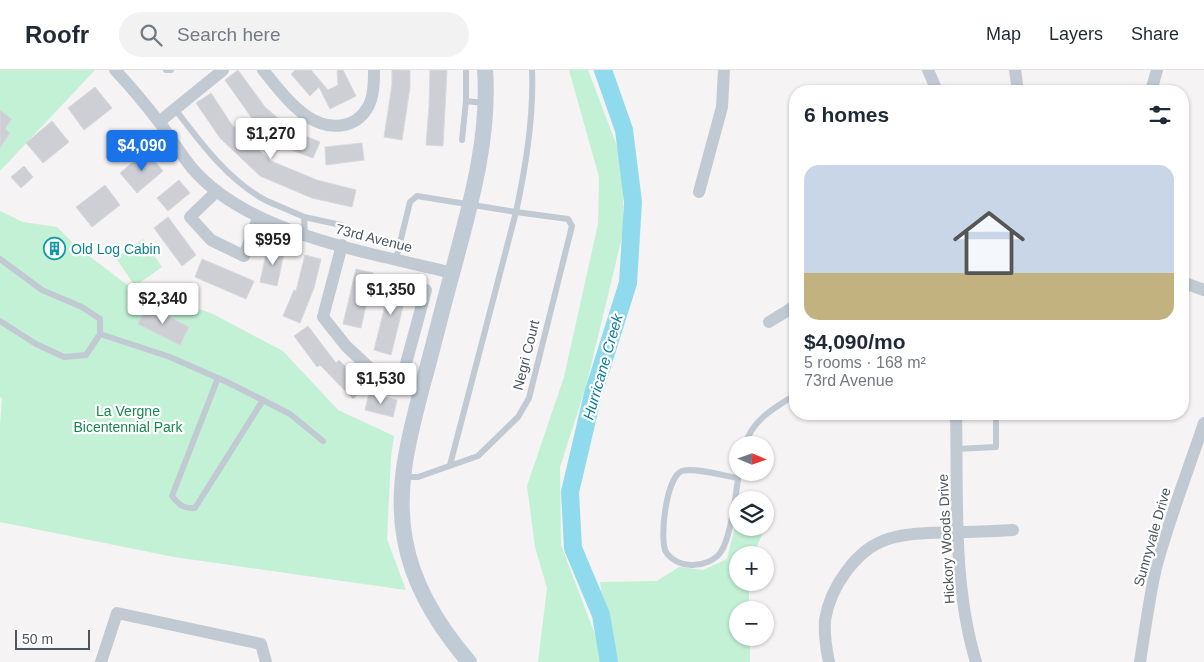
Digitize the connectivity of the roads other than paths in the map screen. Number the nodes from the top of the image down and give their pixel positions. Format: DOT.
graph roads {
  1 [pos="115,70"];
  2 [pos="166,70"];
  3 [pos="171,70"];
  4 [pos="223,70"];
  5 [pos="263,70"];
  6 [pos="374,70"];
  7 [pos="466,70"];
  8 [pos="485,70"];
  9 [pos="532,70"];
  10 [pos="724,70"];
  11 [pos="928,70"];
  12 [pos="1014,70"];
  13 [pos="1158,70"];
  14 [pos="932,85"];
  15 [pos="1017,85"];
  16 [pos="1153,85"];
  17 [pos="466,101"];
  18 [pos="485,103"];
  19 [pos="175,109"];
  20 [pos="160,122"];
  21 [pos="462,140"];
  22 [pos="217,192"];
  23 [pos="699,192"];
  24 [pos="469,206"];
  25 [pos="516,212"];
  26 [pos="304,217"];
  27 [pos="258,218"];
  28 [pos="341,226"];
  29 [pos="305,235"];
  30 [pos="342,245"];
  31 [pos="0,259"];
  32 [pos="396,259"];
  33 [pos="452,273"];
  34 [pos="1189,285"];
  35 [pos="426,290"];
  36 [pos="1204,290"];
  37 [pos="789,310"];
  38 [pos="0,322"];
  39 [pos="769,322"];
  40 [pos="100,334"];
  41 [pos="218,378"];
  42 [pos="789,399"];
  43 [pos="263,400"];
  44 [pos="956,420"];
  45 [pos="996,420"];
  46 [pos="1204,423"];
  47 [pos="748,436"];
  48 [pos="1201,440"];
  49 [pos="323,441"];
  50 [pos="956,449"];
  51 [pos="450,464"];
  52 [pos="739,475"];
  53 [pos="402,483"];
  54 [pos="1013,530"];
  55 [pos="958,532"];
  56 [pos="101,662"];
  57 [pos="266,662"];
  58 [pos="469,662"];
  59 [pos="829,662"];
  60 [pos="976,662"];
  61 [pos="1140,662"];
  1 -- 20 [label="street, 73rd Avenue"];
  2 -- 3 [label="lane"];
  4 -- 19 [label="street"];
  5 -- 6 [label="street"];
  7 -- 17 [label="lane"];
  8 -- 18 [label="main road"];
  9 -- 25 [label="lane"];
  10 -- 23 [label="street"];
  11 -- 14 [label="street"];
  12 -- 15 [label="street"];
  13 -- 16 [label="street"];
  17 -- 18 [label="lane"];
  17 -- 21 [label="lane"];
  18 -- 24 [label="main road"];
  19 -- 20 [label="street"];
  19 -- 26 [label="lane"];
  20 -- 22 [label="street, 73rd Avenue"];
  22 -- 27 [label="street, 73rd Avenue"];
  22 -- 27 [label="street"];
  24 -- 25 [label="lane"];
  24 -- 32 [label="lane"];
  24 -- 33 [label="main road"];
  25 -- 51 [label="lane"];
  25 -- 51 [label="lane, Negri Court"];
  26 -- 28 [label="lane"];
  26 -- 29 [label="lane"];
  27 -- 29 [label="street, 73rd Avenue"];
  29 -- 30 [label="street, 73rd Avenue"];
  30 -- 32 [label="street, 73rd Avenue"];
  30 -- 35 [label="street"];
  31 -- 40 [label="lane"];
  32 -- 33 [label="street, 73rd Avenue"];
  33 -- 53 [label="main road"];
  34 -- 36 [label="street"];
  37 -- 39 [label="street"];
  38 -- 40 [label="lane"];
  40 -- 41 [label="lane"];
  41 -- 43 [label="lane"];
  41 -- 43 [label="lane"];
  42 -- 47 [label="lane"];
  43 -- 49 [label="lane"];
  44 -- 50 [label="street, Hickory Woods Drive"];
  45 -- 50 [label="lane"];
  46 -- 48 [label="street, Sunnyvale Drive"];
  48 -- 61 [label="street, Sunnyvale Drive"];
  50 -- 55 [label="street, Hickory Woods Drive"];
  51 -- 53 [label="lane, Negri Court"];
  52 -- 52 [label="lane"];
  53 -- 58 [label="main road"];
  54 -- 55 [label="street"];
  55 -- 59 [label="street"];
  55 -- 60 [label="street, Hickory Woods Drive"];
  56 -- 57 [label="street"];
}
